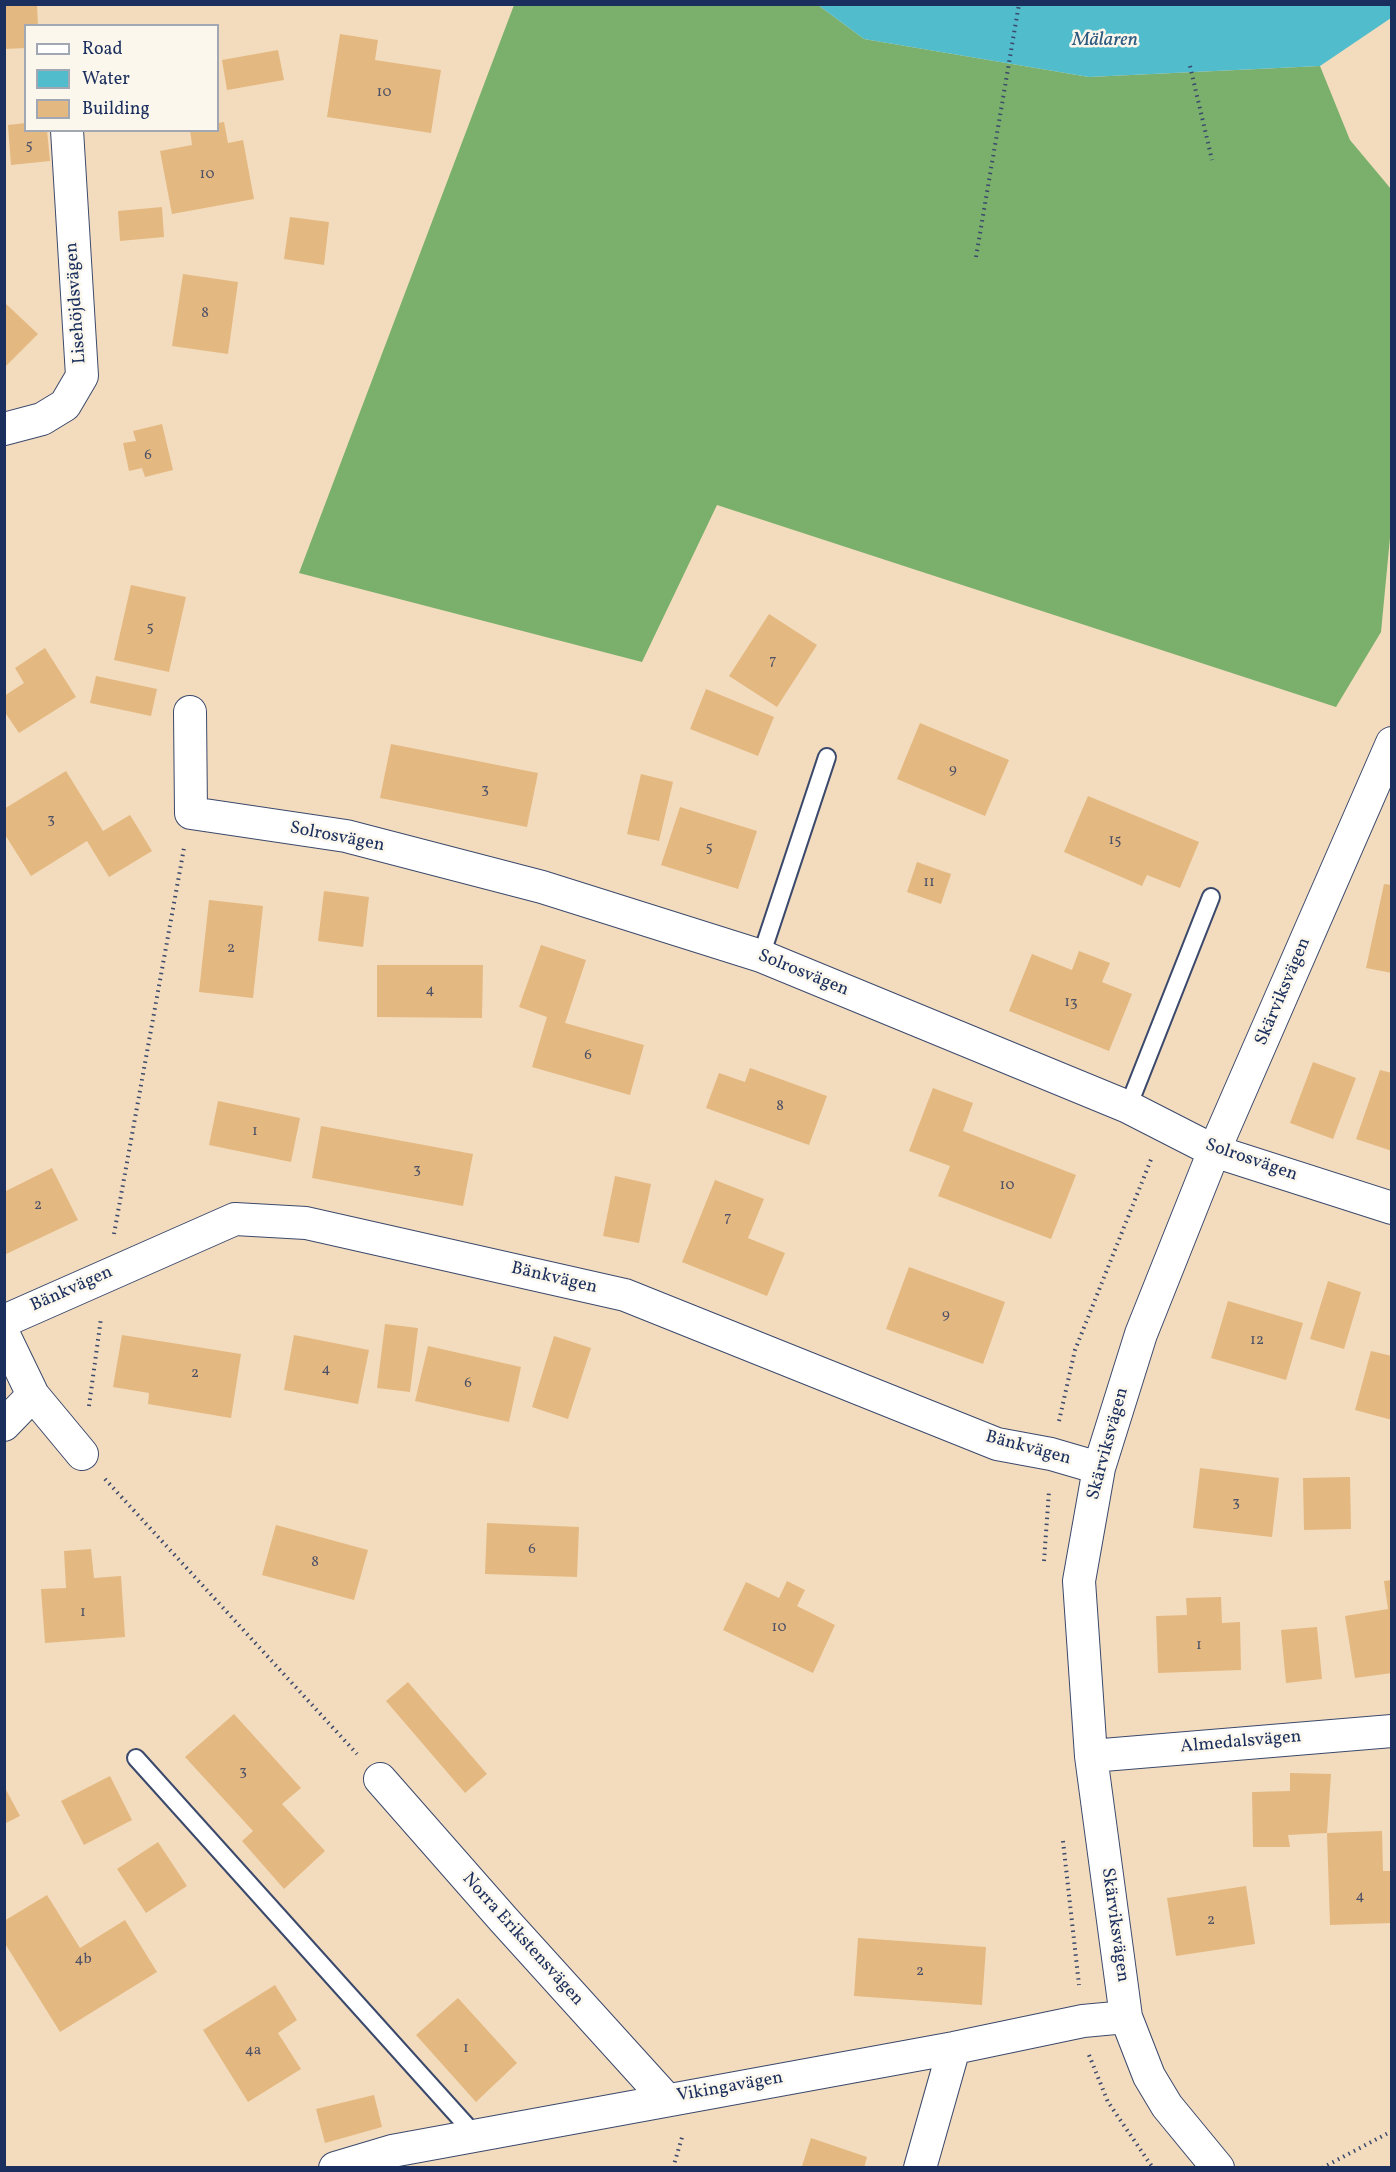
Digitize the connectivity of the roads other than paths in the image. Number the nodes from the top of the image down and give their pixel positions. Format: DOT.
graph roads {
  1 [pos="67,132"];
  2 [pos="4,429"];
  3 [pos="190,712"];
  4 [pos="1392,742"];
  5 [pos="827,757"];
  6 [pos="1210,897"];
  7 [pos="761,956"];
  8 [pos="1128,1107"];
  9 [pos="1214,1151"];
  10 [pos="1392,1208"];
  11 [pos="4,1321"];
  12 [pos="4,1335"];
  13 [pos="33,1395"];
  14 [pos="4,1425"];
  15 [pos="82,1454"];
  16 [pos="1099,1468"];
  17 [pos="1392,1731"];
  18 [pos="1091,1756"];
  19 [pos="136,1758"];
  20 [pos="380,1779"];
  21 [pos="1126,2017"];
  22 [pos="954,2048"];
  23 [pos="667,2100"];
  24 [pos="476,2136"];
  25 [pos="336,2168"];
  26 [pos="920,2168"];
  27 [pos="1218,2168"];
  1 -- 2 [label="street, Lisehöjdsvägen"];
  3 -- 7 [label="street, Solrosvägen"];
  4 -- 9 [label="street, Skärviksvägen"];
  5 -- 7 [label="lane"];
  6 -- 8 [label="lane"];
  7 -- 8 [label="street, Solrosvägen"];
  8 -- 9 [label="street, Solrosvägen"];
  9 -- 10 [label="street, Solrosvägen"];
  9 -- 16 [label="street, Skärviksvägen"];
  11 -- 16 [label="street, Bänkvägen"];
  12 -- 13 [label="street"];
  13 -- 14 [label="street"];
  13 -- 15 [label="street"];
  16 -- 18 [label="street, Skärviksvägen"];
  17 -- 18 [label="street, Almedalsvägen"];
  18 -- 21 [label="street, Skärviksvägen"];
  19 -- 24 [label="lane"];
  20 -- 23 [label="street, Norra Erikstensvägen"];
  21 -- 22 [label="street, Vikingavägen"];
  21 -- 27 [label="street, Skärviksvägen"];
  22 -- 23 [label="street, Vikingavägen"];
  22 -- 26 [label="street"];
  23 -- 24 [label="street, Vikingavägen"];
  24 -- 25 [label="street, Vikingavägen"];
}
